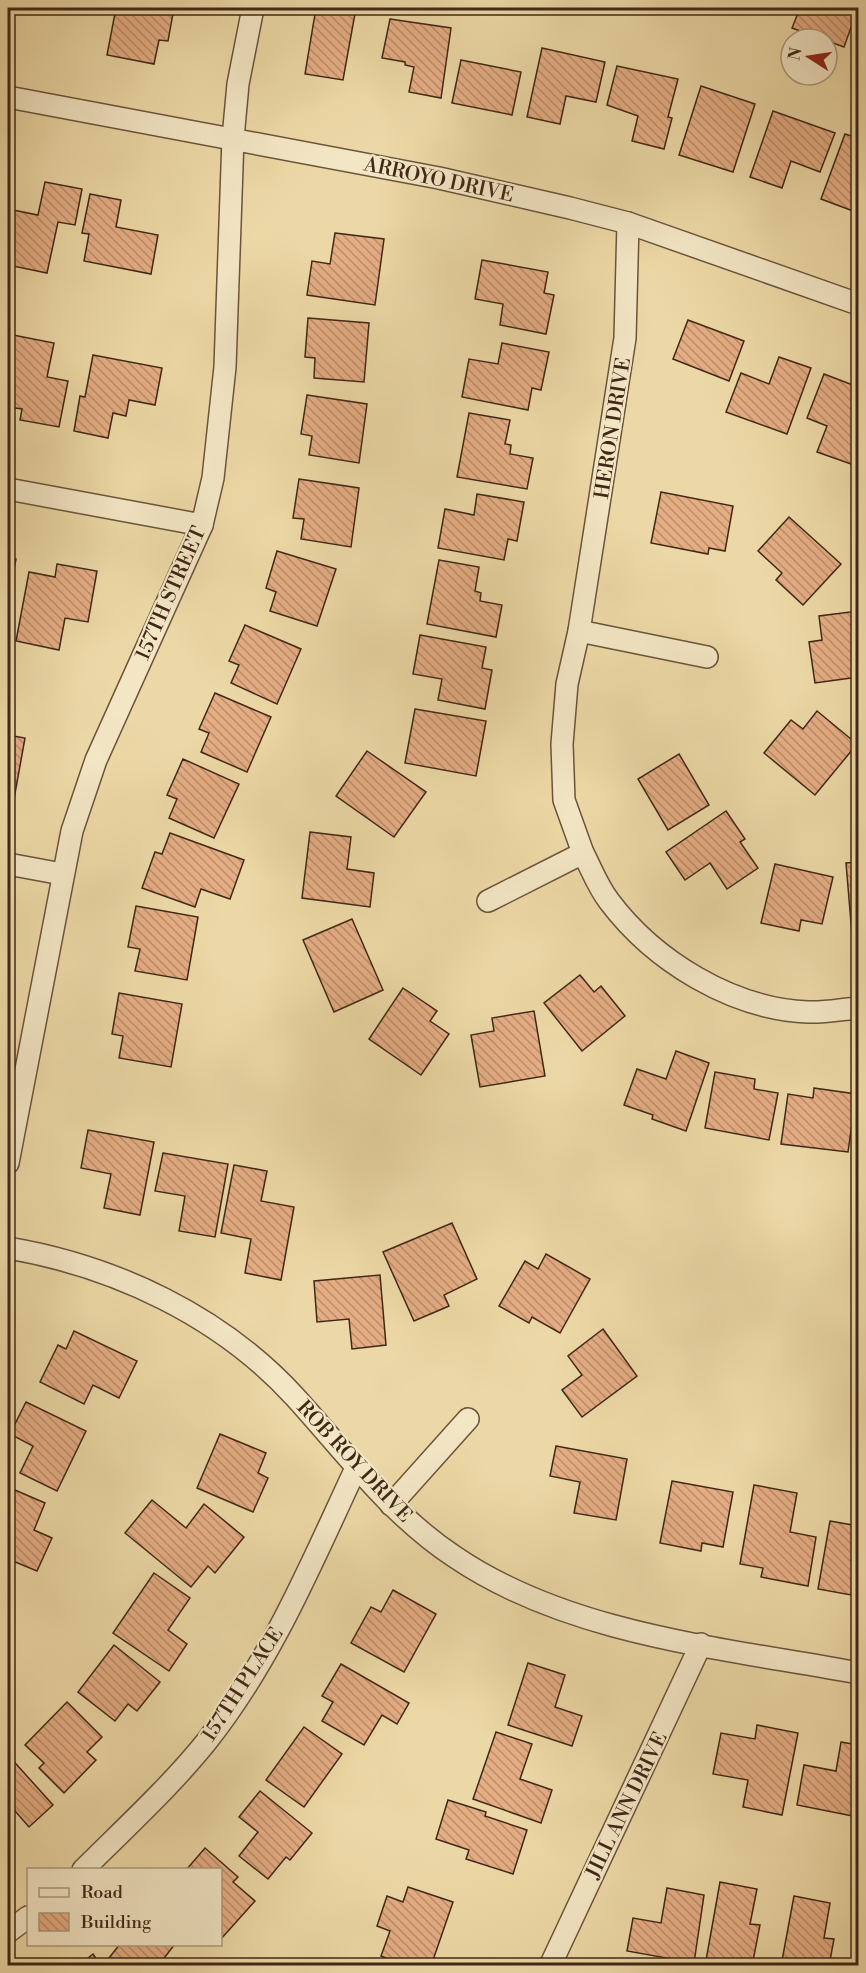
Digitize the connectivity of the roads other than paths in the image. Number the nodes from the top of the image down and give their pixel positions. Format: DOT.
graph roads {
  1 [pos="253,8"];
  2 [pos="8,97"];
  3 [pos="232,138"];
  4 [pos="628,223"];
  5 [pos="858,304"];
  6 [pos="8,489"];
  7 [pos="201,525"];
  8 [pos="579,631"];
  9 [pos="707,657"];
  10 [pos="583,853"];
  11 [pos="8,864"];
  12 [pos="62,874"];
  13 [pos="488,901"];
  14 [pos="858,1008"];
  15 [pos="8,1163"];
  16 [pos="8,1248"];
  17 [pos="468,1419"];
  18 [pos="357,1468"];
  19 [pos="391,1505"];
  20 [pos="701,1644"];
  21 [pos="858,1673"];
  22 [pos="84,1868"];
  23 [pos="27,1918"];
  24 [pos="8,1932"];
  25 [pos="550,1965"];
  1 -- 3 [label="street, 157TH STREET"];
  2 -- 3 [label="street, ARROYO DRIVE"];
  3 -- 4 [label="street, ARROYO DRIVE"];
  3 -- 7 [label="street, 157TH STREET"];
  4 -- 5 [label="street, ARROYO DRIVE"];
  4 -- 8 [label="street, HERON DRIVE"];
  6 -- 7 [label="street"];
  7 -- 12 [label="street, 157TH STREET"];
  8 -- 9 [label="street"];
  8 -- 10 [label="street, HERON DRIVE"];
  10 -- 13 [label="street"];
  10 -- 14 [label="street, HERON DRIVE"];
  11 -- 12 [label="street"];
  12 -- 15 [label="street, 157TH STREET"];
  16 -- 18 [label="street, ROB ROY DRIVE"];
  17 -- 19 [label="street"];
  18 -- 19 [label="street, ROB ROY DRIVE"];
  18 -- 22 [label="street, 157TH PLACE"];
  19 -- 20 [label="street, ROB ROY DRIVE"];
  20 -- 21 [label="street, ROB ROY DRIVE"];
  20 -- 25 [label="street, JILL ANN DRIVE"];
  23 -- 24 [label="street"];
}
